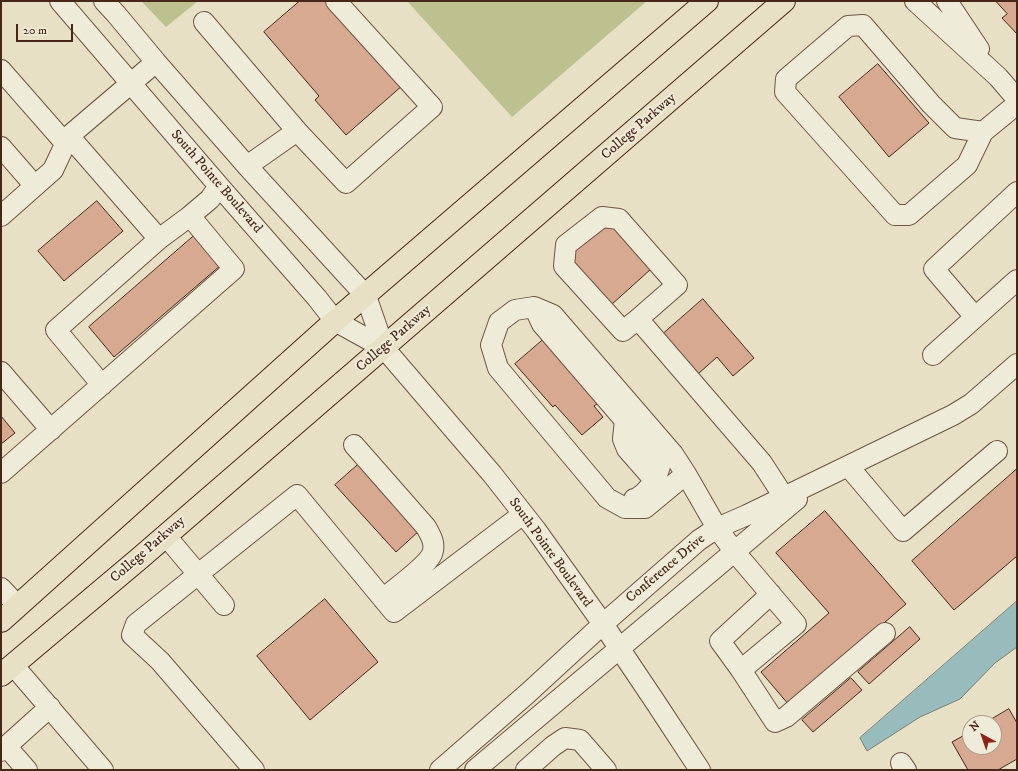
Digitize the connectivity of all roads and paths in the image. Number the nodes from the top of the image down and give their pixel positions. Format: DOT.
graph roads {
  1 [pos="60,1"];
  2 [pos="104,1"];
  3 [pos="336,1"];
  4 [pos="707,1"];
  5 [pos="784,1"];
  6 [pos="915,1"];
  7 [pos="954,4"];
  8 [pos="204,22"];
  9 [pos="156,62"];
  10 [pos="1,70"];
  11 [pos="998,77"];
  12 [pos="131,84"];
  13 [pos="1017,99"];
  14 [pos="1017,104"];
  15 [pos="297,131"];
  16 [pos="983,132"];
  17 [pos="67,139"];
  18 [pos="1,147"];
  19 [pos="247,166"];
  20 [pos="35,186"];
  21 [pos="219,186"];
  22 [pos="1015,198"];
  23 [pos="1,216"];
  24 [pos="190,216"];
  25 [pos="159,239"];
  26 [pos="1017,280"];
  27 [pos="366,296"];
  28 [pos="534,307"];
  29 [pos="975,317"];
  30 [pos="638,319"];
  31 [pos="335,321"];
  32 [pos="384,348"];
  33 [pos="933,355"];
  34 [pos="1017,364"];
  35 [pos="1,372"];
  36 [pos="102,385"];
  37 [pos="50,430"];
  38 [pos="354,445"];
  39 [pos="997,451"];
  40 [pos="848,466"];
  41 [pos="1,473"];
  42 [pos="686,474"];
  43 [pos="820,479"];
  44 [pos="597,485"];
  45 [pos="784,497"];
  46 [pos="523,514"];
  47 [pos="717,528"];
  48 [pos="166,536"];
  49 [pos="734,551"];
  50 [pos="198,575"];
  51 [pos="1,588"];
  52 [pos="771,594"];
  53 [pos="383,599"];
  54 [pos="224,605"];
  55 [pos="18,606"];
  56 [pos="1,621"];
  57 [pos="602,624"];
  58 [pos="885,633"];
  59 [pos="619,648"];
  60 [pos="7,670"];
  61 [pos="741,670"];
  62 [pos="50,708"];
  63 [pos="4,748"];
  64 [pos="27,770"];
  65 [pos="103,770"];
  66 [pos="254,770"];
  67 [pos="440,770"];
  68 [pos="475,770"];
  69 [pos="526,770"];
  70 [pos="606,770"];
  71 [pos="700,770"];
  1 -- 12 [label="street, South Pointe Boulevard"];
  2 -- 9 [label="street, South Pointe Boulevard"];
  3 -- 15 [label="street"];
  4 -- 27 [label="main road"];
  5 -- 32 [label="main road, College Parkway"];
  6 -- 11 [label="street"];
  7 -- 11 [label="street"];
  8 -- 15 [label="street"];
  9 -- 12 [label="street"];
  9 -- 19 [label="street, South Pointe Boulevard"];
  10 -- 17 [label="street"];
  11 -- 13 [label="street"];
  12 -- 17 [label="street"];
  12 -- 21 [label="street, South Pointe Boulevard"];
  14 -- 16 [label="street"];
  15 -- 19 [label="street"];
  16 -- 16 [label="street"];
  17 -- 20 [label="street"];
  17 -- 25 [label="street"];
  18 -- 20 [label="street"];
  19 -- 27 [label="street, South Pointe Boulevard"];
  20 -- 23 [label="street"];
  21 -- 24 [label="street"];
  21 -- 31 [label="street, South Pointe Boulevard"];
  22 -- 29 [label="street"];
  24 -- 25 [label="street"];
  24 -- 36 [label="street"];
  25 -- 36 [label="street"];
  26 -- 29 [label="street"];
  27 -- 31 [label="main road"];
  27 -- 32 [label="street, South Pointe Boulevard"];
  28 -- 42 [label="street"];
  28 -- 44 [label="street"];
  28 -- 44 [label="street"];
  29 -- 33 [label="street"];
  30 -- 30 [label="street"];
  30 -- 45 [label="street"];
  31 -- 32 [label="street, South Pointe Boulevard"];
  31 -- 55 [label="main road"];
  32 -- 46 [label="street, South Pointe Boulevard"];
  32 -- 48 [label="main road, College Parkway"];
  34 -- 40 [label="street, Conference Drive"];
  35 -- 37 [label="street"];
  36 -- 37 [label="street"];
  37 -- 41 [label="street"];
  38 -- 53 [label="street"];
  39 -- 40 [label="street"];
  40 -- 43 [label="street, Conference Drive"];
  42 -- 44 [label="street"];
  42 -- 47 [label="street"];
  43 -- 45 [label="street, Conference Drive"];
  43 -- 49 [label="street, Conference Drive"];
  45 -- 47 [label="street, Conference Drive"];
  46 -- 53 [label="street"];
  46 -- 57 [label="street, South Pointe Boulevard"];
  47 -- 49 [label="street"];
  47 -- 57 [label="street, Conference Drive"];
  48 -- 50 [label="street"];
  48 -- 60 [label="main road, College Parkway"];
  49 -- 52 [label="street"];
  49 -- 59 [label="street, Conference Drive"];
  50 -- 53 [label="street"];
  50 -- 54 [label="street"];
  50 -- 66 [label="street"];
  51 -- 55 [label="street"];
  52 -- 61 [label="street"];
  52 -- 61 [label="street"];
  55 -- 56 [label="main road"];
  57 -- 59 [label="street, South Pointe Boulevard"];
  57 -- 67 [label="street, Conference Drive"];
  58 -- 61 [label="street"];
  59 -- 68 [label="street, Conference Drive"];
  59 -- 71 [label="street, South Pointe Boulevard"];
  60 -- 62 [label="street"];
  62 -- 63 [label="street"];
  62 -- 65 [label="street"];
  63 -- 64 [label="street"];
  69 -- 70 [label="street"];
}
